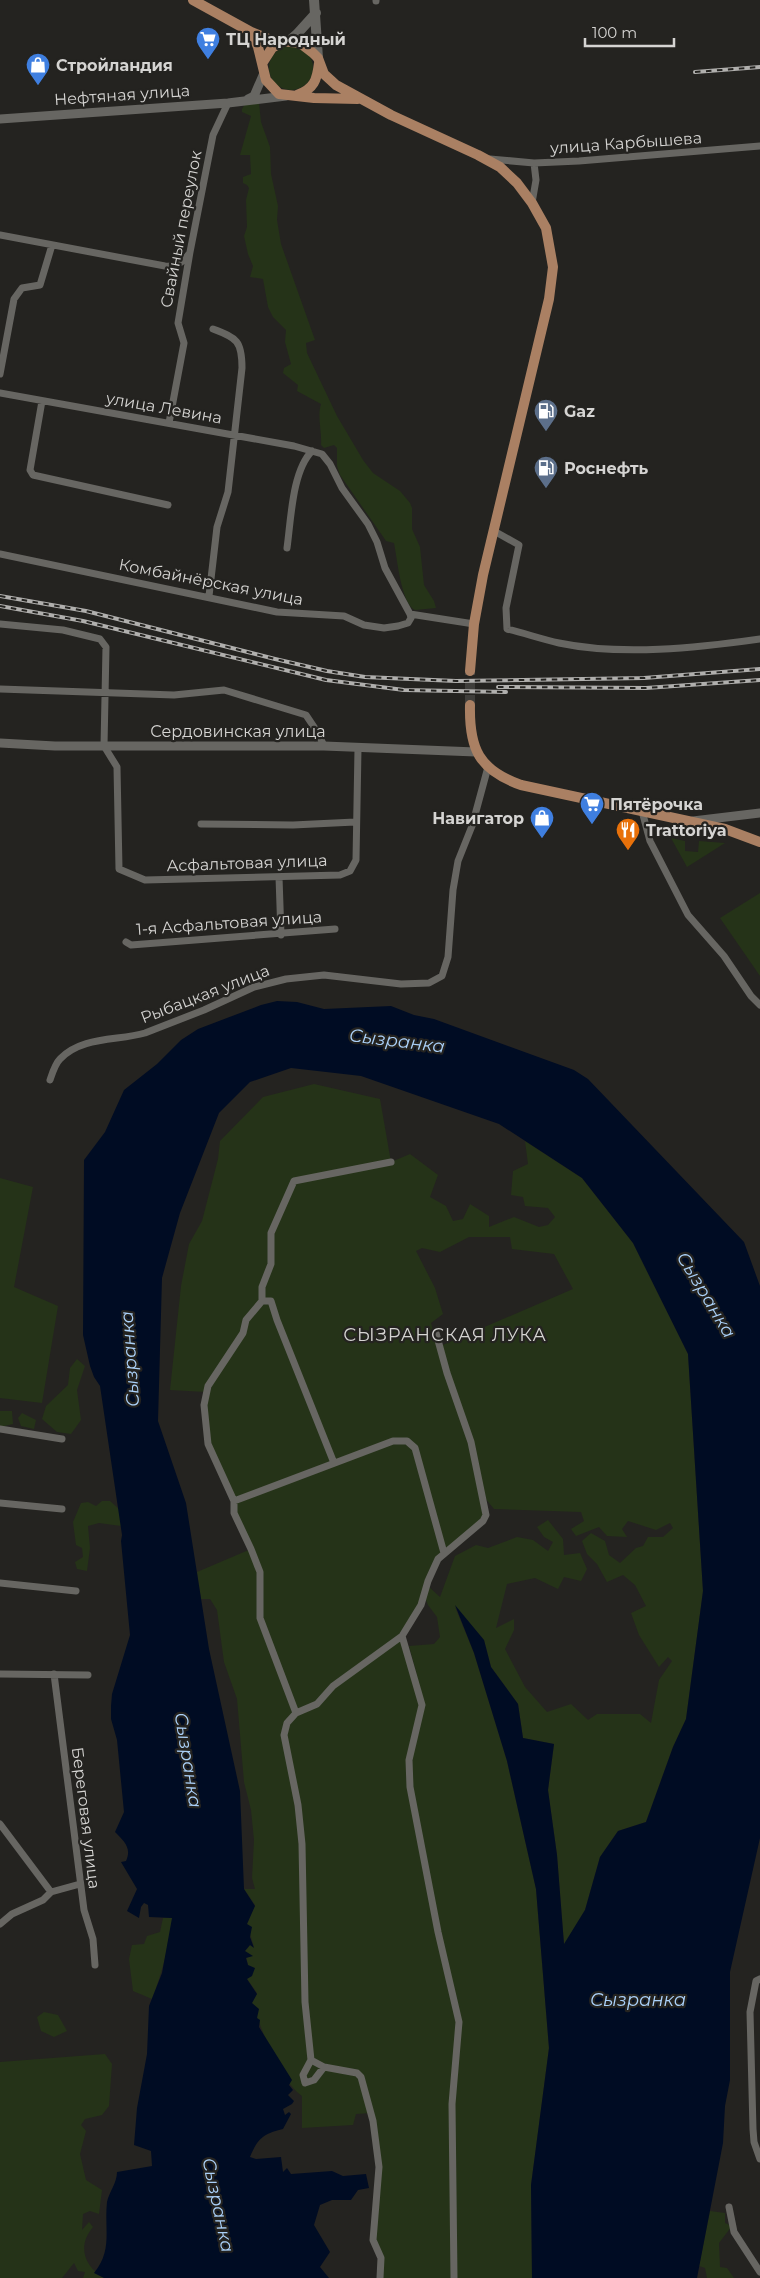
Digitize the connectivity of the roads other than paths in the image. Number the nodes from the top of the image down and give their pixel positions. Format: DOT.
graph roads {
  1 [pos="194,0"];
  2 [pos="314,0"];
  3 [pos="316,13"];
  4 [pos="251,32"];
  5 [pos="287,41"];
  6 [pos="318,60"];
  7 [pos="263,62"];
  8 [pos="264,73"];
  9 [pos="289,96"];
  10 [pos="359,99"];
  11 [pos="245,100"];
  12 [pos="228,103"];
  13 [pos="0,119"];
  14 [pos="760,146"];
  15 [pos="484,158"];
  16 [pos="534,163"];
  17 [pos="532,203"];
  18 [pos="0,235"];
  19 [pos="52,245"];
  20 [pos="190,252"];
  21 [pos="213,329"];
  22 [pos="0,374"];
  23 [pos="0,393"];
  24 [pos="42,401"];
  25 [pos="169,422"];
  26 [pos="233,435"];
  27 [pos="312,451"];
  28 [pos="168,505"];
  29 [pos="494,531"];
  30 [pos="287,548"];
  31 [pos="0,554"];
  32 [pos="209,596"];
  33 [pos="410,614"];
  34 [pos="0,624"];
  35 [pos="474,624"];
  36 [pos="760,640"];
  37 [pos="470,671"];
  38 [pos="0,689"];
  39 [pos="106,693"];
  40 [pos="470,705"];
  41 [pos="0,743"];
  42 [pos="104,746"];
  43 [pos="324,746"];
  44 [pos="358,749"];
  45 [pos="476,752"];
  46 [pos="488,767"];
  47 [pos="642,811"];
  48 [pos="760,813"];
  49 [pos="738,816"];
  50 [pos="691,821"];
  51 [pos="355,822"];
  52 [pos="201,824"];
  53 [pos="736,832"];
  54 [pos="760,842"];
  55 [pos="279,877"];
  56 [pos="336,930"];
  57 [pos="282,934"];
  58 [pos="126,942"];
  59 [pos="760,1005"];
  60 [pos="50,1080"];
  61 [pos="391,1162"];
  62 [pos="262,1301"];
  63 [pos="436,1333"];
  64 [pos="0,1429"];
  65 [pos="62,1439"];
  66 [pos="334,1463"];
  67 [pos="234,1501"];
  68 [pos="0,1503"];
  69 [pos="62,1509"];
  70 [pos="444,1553"];
  71 [pos="0,1583"];
  72 [pos="76,1591"];
  73 [pos="402,1636"];
  74 [pos="0,1674"];
  75 [pos="54,1674"];
  76 [pos="88,1675"];
  77 [pos="296,1713"];
  78 [pos="0,1824"];
  79 [pos="80,1884"];
  80 [pos="51,1892"];
  81 [pos="0,1924"];
  82 [pos="95,1965"];
  83 [pos="760,1979"];
  84 [pos="311,2060"];
  85 [pos="324,2067"];
  86 [pos="760,2159"];
  87 [pos="729,2207"];
  88 [pos="760,2272"];
  89 [pos="380,2278"];
  90 [pos="454,2278"];
  1 -- 4 [label="main road"];
  2 -- 3 [label="main road"];
  3 -- 5 [label="main road"];
  3 -- 6 [label="main road"];
  4 -- 5 [label="main road"];
  4 -- 7 [label="main road"];
  5 -- 6 [label="main road"];
  5 -- 7 [label="main road"];
  6 -- 9 [label="main road"];
  6 -- 10 [label="main road"];
  7 -- 8 [label="main road"];
  8 -- 9 [label="main road"];
  8 -- 11 [label="street"];
  9 -- 10 [label="main road"];
  9 -- 11 [label="street, Нефтяная улица"];
  10 -- 15 [label="main road"];
  11 -- 12 [label="street, Нефтяная улица"];
  12 -- 13 [label="street, Нефтяная улица"];
  12 -- 20 [label="street, Свайный переулок"];
  14 -- 16 [label="street, улица Карбышева"];
  15 -- 16 [label="street"];
  15 -- 17 [label="main road"];
  16 -- 17 [label="street, улица Карбышева"];
  17 -- 29 [label="main road"];
  18 -- 19 [label="street"];
  19 -- 20 [label="street"];
  19 -- 22 [label="street"];
  20 -- 25 [label="street, Свайный переулок"];
  21 -- 26 [label="street"];
  23 -- 24 [label="street, улица Левина"];
  24 -- 25 [label="street, улица Левина"];
  24 -- 28 [label="street"];
  25 -- 26 [label="street, улица Левина"];
  26 -- 27 [label="street, улица Левина"];
  26 -- 32 [label="street"];
  27 -- 30 [label="street"];
  27 -- 33 [label="street, улица Левина"];
  29 -- 35 [label="main road"];
  29 -- 36 [label="street"];
  31 -- 32 [label="street, Комбайнёрская улица"];
  32 -- 33 [label="street, Комбайнёрская улица"];
  33 -- 35 [label="street"];
  34 -- 39 [label="street"];
  35 -- 37 [label="main road"];
  38 -- 39 [label="street"];
  39 -- 42 [label="street"];
  39 -- 43 [label="street"];
  40 -- 45 [label="main road"];
  41 -- 42 [label="street, Сердовинская улица"];
  42 -- 43 [label="street, Сердовинская улица"];
  42 -- 55 [label="street, Асфальтовая улица"];
  43 -- 44 [label="street, Сердовинская улица"];
  44 -- 45 [label="street, Сердовинская улица"];
  44 -- 51 [label="street"];
  45 -- 46 [label="main road"];
  46 -- 47 [label="main road"];
  46 -- 60 [label="street, Рыбацкая улица"];
  47 -- 50 [label="main road"];
  47 -- 59 [label="street"];
  48 -- 49 [label="street"];
  49 -- 50 [label="street"];
  49 -- 53 [label="street"];
  50 -- 53 [label="main road"];
  51 -- 52 [label="street"];
  51 -- 55 [label="street, Асфальтовая улица"];
  53 -- 54 [label="main road"];
  55 -- 57 [label="street"];
  56 -- 57 [label="street, 1-я Асфальтовая улица"];
  57 -- 58 [label="street, 1-я Асфальтовая улица"];
  61 -- 62 [label="street"];
  62 -- 66 [label="street"];
  62 -- 67 [label="street"];
  63 -- 70 [label="street"];
  64 -- 65 [label="street"];
  66 -- 67 [label="street"];
  66 -- 70 [label="street"];
  67 -- 77 [label="street"];
  68 -- 69 [label="street"];
  70 -- 73 [label="street"];
  71 -- 72 [label="street"];
  73 -- 77 [label="street"];
  73 -- 90 [label="street"];
  74 -- 75 [label="street"];
  75 -- 76 [label="street"];
  75 -- 79 [label="street, Береговая улица"];
  77 -- 84 [label="street"];
  78 -- 80 [label="street"];
  79 -- 80 [label="street"];
  79 -- 82 [label="street, Береговая улица"];
  80 -- 81 [label="street"];
  83 -- 86 [label="street"];
  84 -- 85 [label="street"];
  84 -- 85 [label="street"];
  85 -- 89 [label="street"];
  87 -- 88 [label="street"];
}
